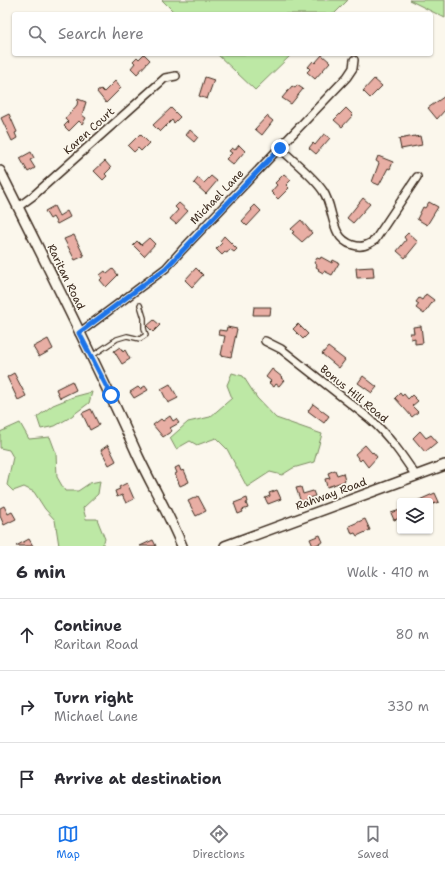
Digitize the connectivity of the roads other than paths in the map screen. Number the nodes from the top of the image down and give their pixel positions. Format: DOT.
graph roads {
  1 [pos="354,60"];
  2 [pos="176,76"];
  3 [pos="280,148"];
  4 [pos="0,171"];
  5 [pos="417,177"];
  6 [pos="18,207"];
  7 [pos="140,305"];
  8 [pos="79,333"];
  9 [pos="265,341"];
  10 [pos="91,357"];
  11 [pos="445,465"];
  12 [pos="416,476"];
  13 [pos="182,546"];
  14 [pos="225,546"];
  1 -- 3 [label="street, Michael Lane"];
  2 -- 6 [label="street, Karen Court"];
  3 -- 5 [label="street"];
  3 -- 8 [label="street, Michael Lane"];
  4 -- 6 [label="street, Raritan Road"];
  6 -- 8 [label="street, Raritan Road"];
  7 -- 10 [label="lane"];
  8 -- 10 [label="street, Raritan Road"];
  9 -- 12 [label="street, Bonus Hill Road"];
  10 -- 13 [label="street, Raritan Road"];
  11 -- 12 [label="street, Rahway Road"];
  12 -- 14 [label="street, Rahway Road"];
}
